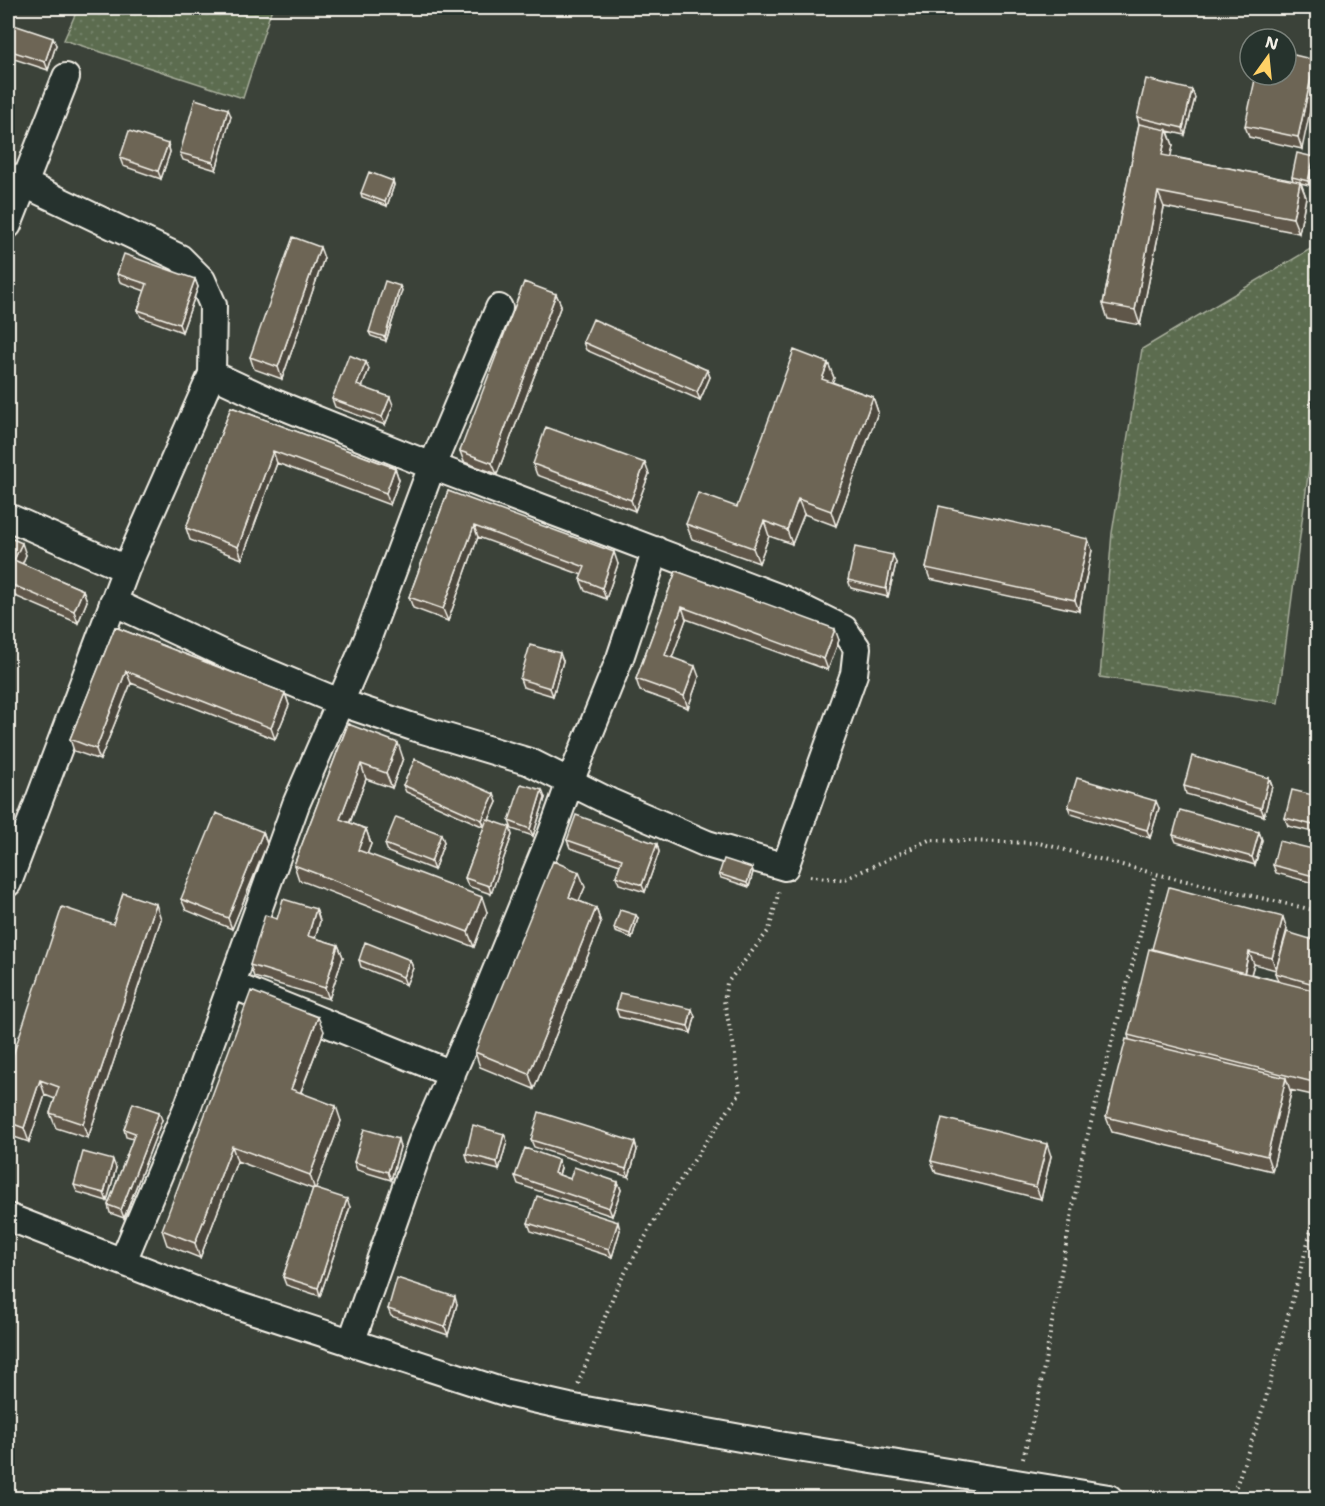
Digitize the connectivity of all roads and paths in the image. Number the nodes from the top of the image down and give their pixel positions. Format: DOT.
graph roads {
  1 [pos="66,77"];
  2 [pos="16,179"];
  3 [pos="8,225"];
  4 [pos="499,308"];
  5 [pos="212,374"];
  6 [pos="432,466"];
  7 [pos="8,517"];
  8 [pos="656,550"];
  9 [pos="126,569"];
  10 [pos="113,602"];
  11 [pos="339,702"];
  12 [pos="570,782"];
  13 [pos="785,867"];
  14 [pos="1156,874"];
  15 [pos="8,883"];
  16 [pos="1317,911"];
  17 [pos="232,985"];
  18 [pos="452,1074"];
  19 [pos="1317,1205"];
  20 [pos="8,1217"];
  21 [pos="123,1260"];
  22 [pos="351,1343"];
  23 [pos="569,1407"];
  24 [pos="1017,1482"];
  25 [pos="1109,1498"];
  26 [pos="1232,1498"];
  1 -- 2 [label="street"];
  2 -- 3 [label="street"];
  2 -- 5 [label="street"];
  4 -- 6 [label="street"];
  5 -- 6 [label="street"];
  5 -- 9 [label="street"];
  6 -- 8 [label="street"];
  6 -- 11 [label="street"];
  7 -- 9 [label="street"];
  8 -- 12 [label="street"];
  8 -- 13 [label="street"];
  9 -- 10 [label="street"];
  10 -- 11 [label="street"];
  10 -- 15 [label="street"];
  11 -- 12 [label="street"];
  11 -- 17 [label="street"];
  12 -- 13 [label="street"];
  12 -- 18 [label="street"];
  13 -- 14 [label="path"];
  13 -- 23 [label="path"];
  14 -- 16 [label="path"];
  14 -- 24 [label="path"];
  17 -- 18 [label="street"];
  17 -- 21 [label="street"];
  18 -- 22 [label="street"];
  19 -- 26 [label="path"];
  20 -- 21 [label="street"];
  21 -- 22 [label="street"];
  22 -- 23 [label="street"];
  23 -- 24 [label="street"];
  24 -- 25 [label="street"];
}
